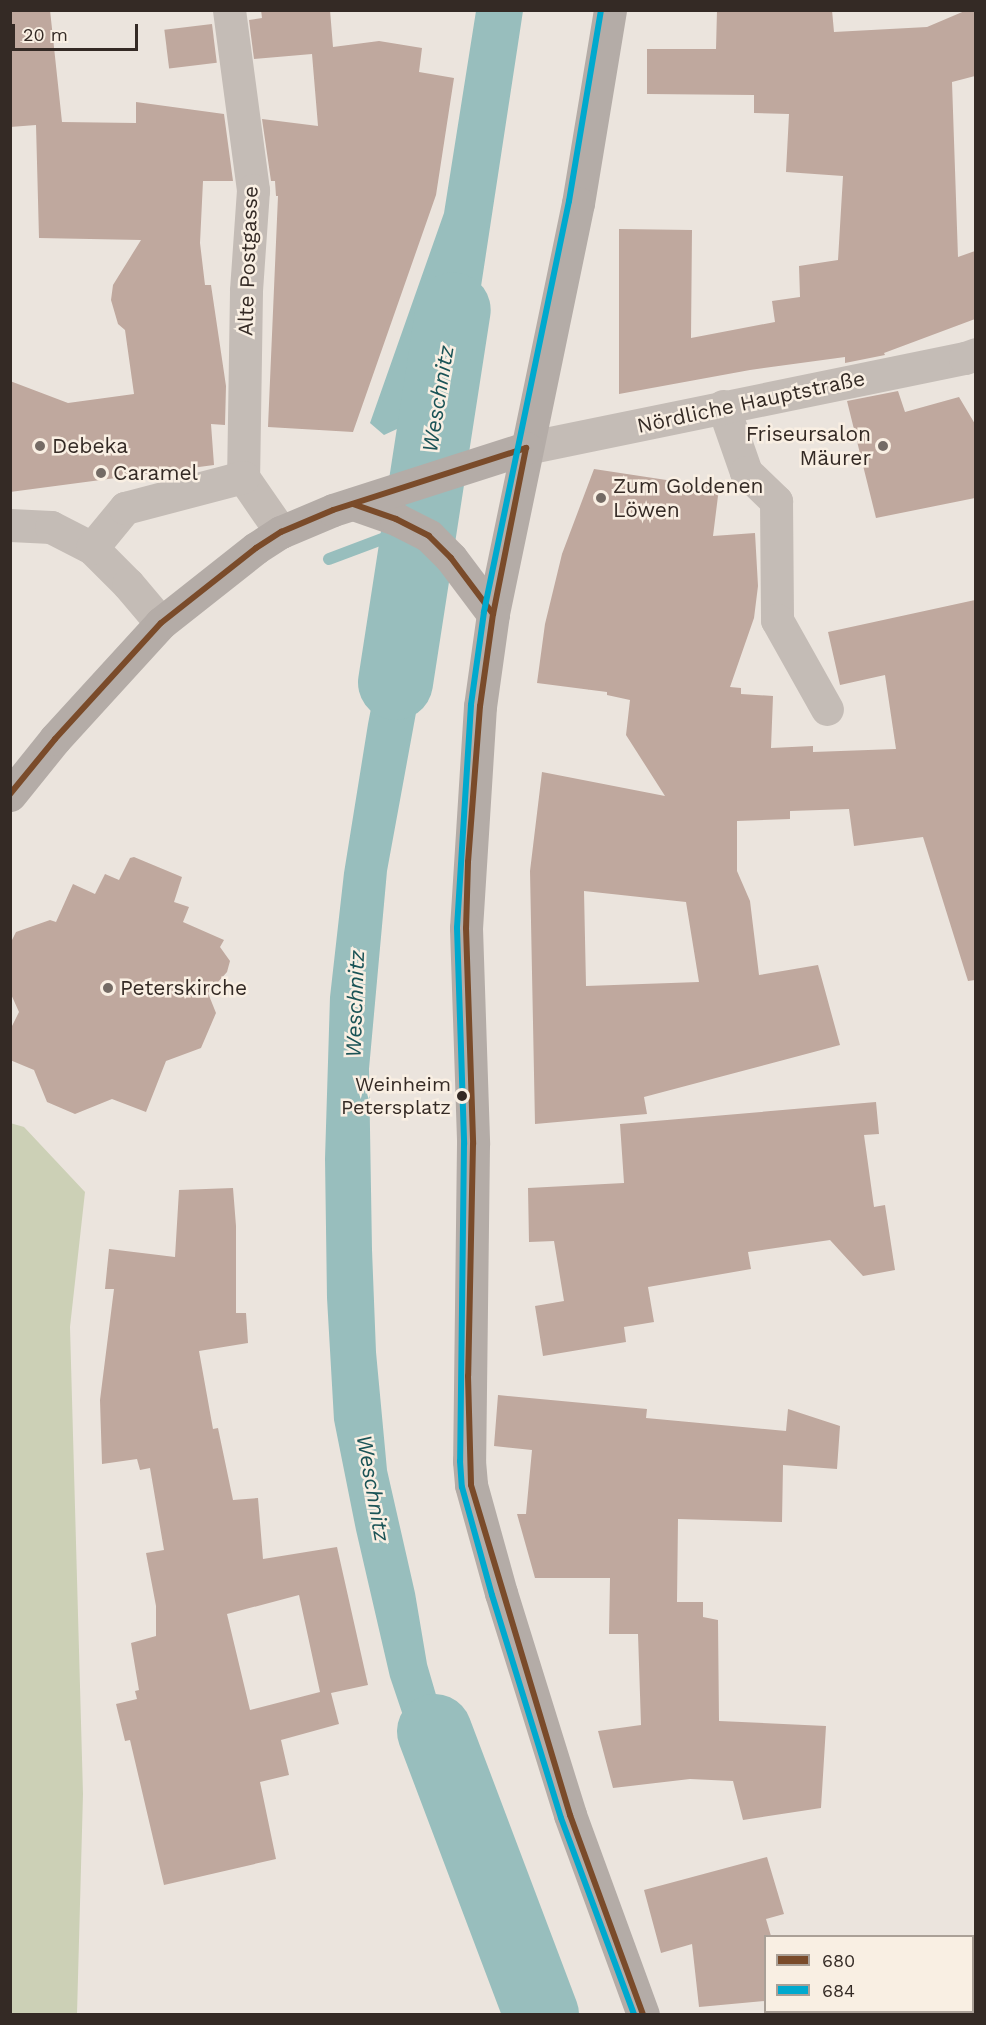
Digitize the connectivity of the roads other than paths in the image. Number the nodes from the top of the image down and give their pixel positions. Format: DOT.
graph roads {
  1 [pos="229,10"];
  2 [pos="610,10"];
  3 [pos="975,354"];
  4 [pos="723,406"];
  5 [pos="514,451"];
  6 [pos="243,477"];
  7 [pos="343,507"];
  8 [pos="10,525"];
  9 [pos="281,532"];
  10 [pos="92,548"];
  11 [pos="493,614"];
  12 [pos="161,623"];
  13 [pos="827,709"];
  14 [pos="10,795"];
  15 [pos="643,2014"];
  1 -- 6 [label="street, Alte Postgasse"];
  2 -- 5 [label="main road"];
  3 -- 4 [label="street, Nördliche Hauptstraße"];
  4 -- 5 [label="street, Nördliche Hauptstraße"];
  4 -- 13 [label="street"];
  5 -- 7 [label="main road"];
  5 -- 11 [label="main road"];
  6 -- 9 [label="street"];
  6 -- 10 [label="street"];
  7 -- 9 [label="main road"];
  7 -- 11 [label="main road"];
  8 -- 10 [label="street"];
  9 -- 12 [label="main road"];
  10 -- 12 [label="street"];
  11 -- 15 [label="main road"];
  12 -- 14 [label="main road"];
}
